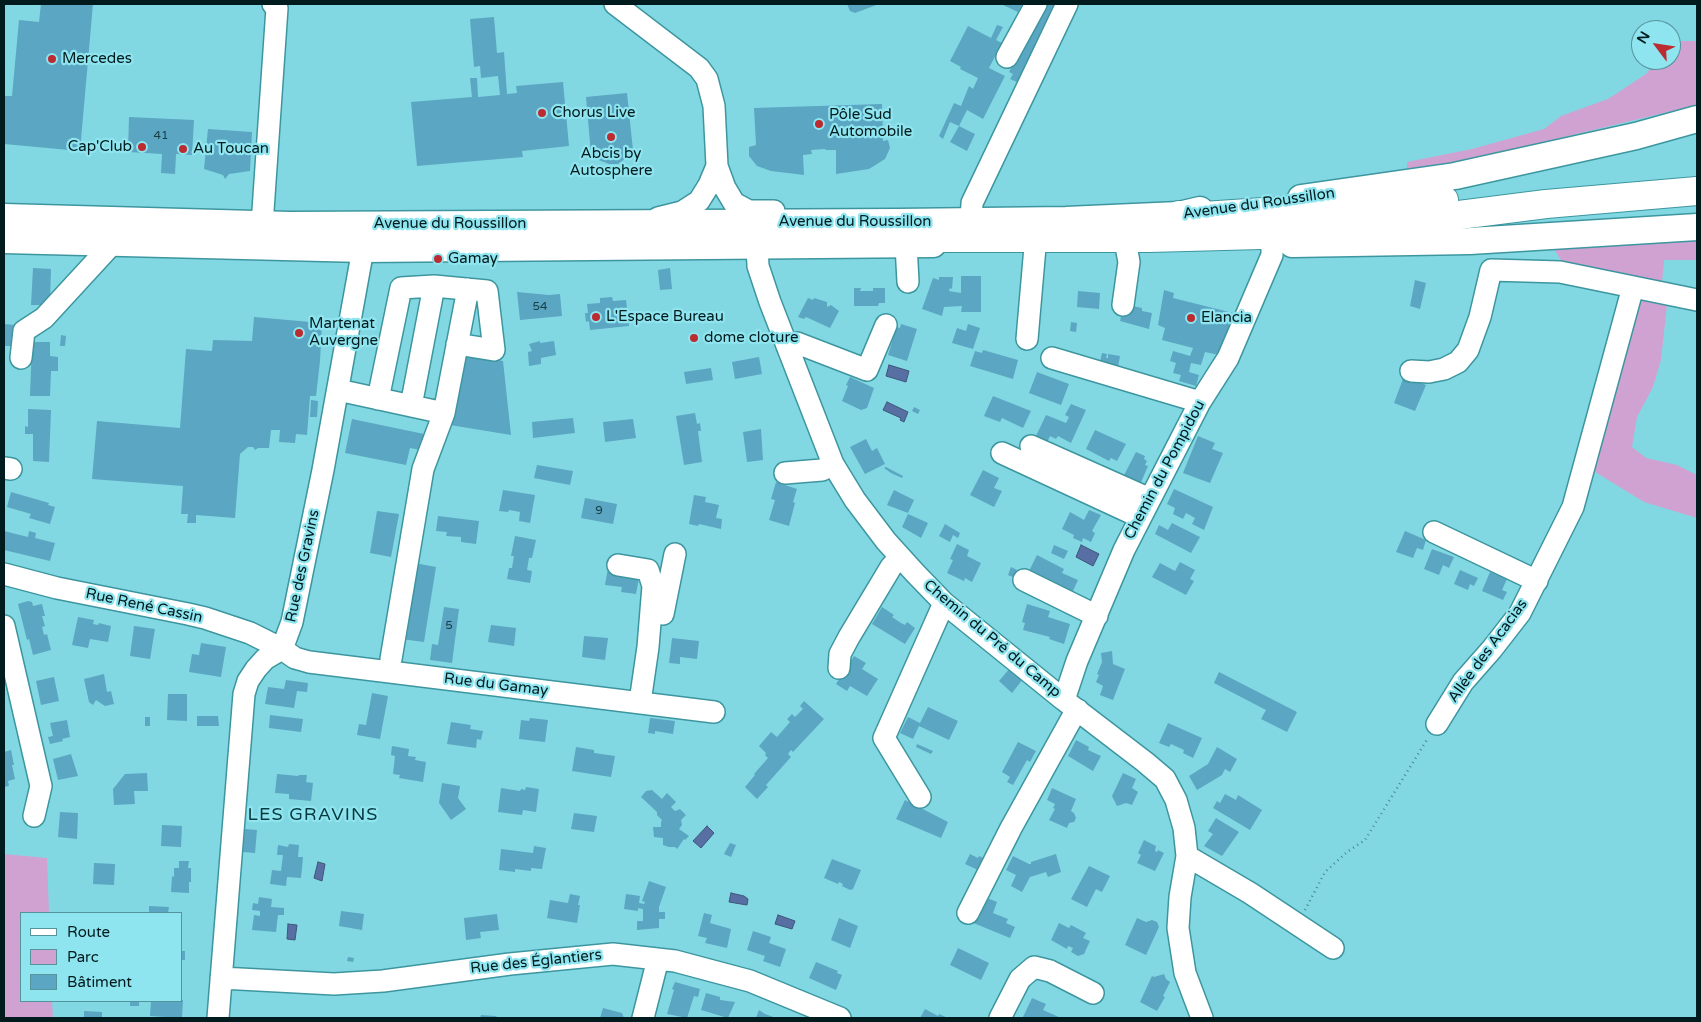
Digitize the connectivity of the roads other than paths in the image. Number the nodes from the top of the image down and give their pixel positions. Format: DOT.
graph roads {
  1 [pos="273,4"];
  2 [pos="615,4"];
  3 [pos="1036,4"];
  4 [pos="1067,4"];
  5 [pos="1007,57"];
  6 [pos="1697,119"];
  7 [pos="717,166"];
  8 [pos="1697,180"];
  9 [pos="1697,191"];
  10 [pos="1179,215"];
  11 [pos="4,217"];
  12 [pos="638,222"];
  13 [pos="971,222"];
  14 [pos="262,225"];
  15 [pos="1697,226"];
  16 [pos="905,237"];
  17 [pos="4,240"];
  18 [pos="112,243"];
  19 [pos="1272,244"];
  20 [pos="757,246"];
  21 [pos="1126,246"];
  22 [pos="1034,247"];
  23 [pos="362,249"];
  24 [pos="908,282"];
  25 [pos="434,286"];
  26 [pos="1633,287"];
  27 [pos="468,289"];
  28 [pos="1697,300"];
  29 [pos="1123,305"];
  30 [pos="886,325"];
  31 [pos="1027,339"];
  32 [pos="457,344"];
  33 [pos="787,346"];
  34 [pos="21,358"];
  35 [pos="1052,358"];
  36 [pos="1411,371"];
  37 [pos="338,390"];
  38 [pos="378,400"];
  39 [pos="1200,402"];
  40 [pos="411,406"];
  41 [pos="444,413"];
  42 [pos="1031,446"];
  43 [pos="1002,453"];
  44 [pos="833,464"];
  45 [pos="785,473"];
  46 [pos="1145,508"];
  47 [pos="1434,532"];
  48 [pos="675,554"];
  49 [pos="900,558"];
  50 [pos="618,565"];
  51 [pos="4,574"];
  52 [pos="1024,580"];
  53 [pos="1537,580"];
  54 [pos="944,603"];
  55 [pos="1097,616"];
  56 [pos="4,626"];
  57 [pos="282,649"];
  58 [pos="391,659"];
  59 [pos="839,668"];
  60 [pos="646,703"];
  61 [pos="1071,705"];
  62 [pos="714,712"];
  63 [pos="1437,724"];
  64 [pos="920,797"];
  65 [pos="34,816"];
  66 [pos="1187,856"];
  67 [pos="968,913"];
  68 [pos="1332,948"];
  69 [pos="658,959"];
  70 [pos="221,978"];
  71 [pos="1093,993"];
  72 [pos="218,1018"];
  73 [pos="644,1018"];
  74 [pos="840,1018"];
  75 [pos="1000,1018"];
  76 [pos="1202,1018"];
  1 -- 14 [label="street"];
  2 -- 7 [label="street"];
  3 -- 5 [label="street"];
  4 -- 13 [label="street"];
  6 -- 10 [label="main road, Avenue du Roussillon"];
  7 -- 12 [label="street"];
  7 -- 16 [label="street"];
  8 -- 10 [label="highway"];
  9 -- 16 [label="highway"];
  10 -- 13 [label="main road, Avenue du Roussillon"];
  11 -- 14 [label="main road, Avenue du Roussillon"];
  12 -- 14 [label="main road, Avenue du Roussillon"];
  12 -- 16 [label="main road, Avenue du Roussillon"];
  13 -- 16 [label="main road, Avenue du Roussillon"];
  15 -- 19 [label="main road, Avenue du Roussillon"];
  16 -- 20 [label="main road, Avenue du Roussillon"];
  16 -- 22 [label="main road, Avenue du Roussillon"];
  16 -- 24 [label="street"];
  17 -- 18 [label="main road, Avenue du Roussillon"];
  18 -- 23 [label="main road, Avenue du Roussillon"];
  18 -- 34 [label="street"];
  19 -- 21 [label="main road, Avenue du Roussillon"];
  19 -- 39 [label="street, Chemin du Pompidou"];
  20 -- 23 [label="main road, Avenue du Roussillon"];
  20 -- 33 [label="street, Chemin du Pré du Camp"];
  21 -- 22 [label="main road, Avenue du Roussillon"];
  21 -- 29 [label="street"];
  22 -- 31 [label="street"];
  23 -- 37 [label="street, Rue des Gravins"];
  25 -- 27 [label="street"];
  25 -- 38 [label="street"];
  25 -- 40 [label="street"];
  26 -- 28 [label="street"];
  26 -- 36 [label="street"];
  26 -- 53 [label="street, Allée des Acacias"];
  27 -- 32 [label="street"];
  27 -- 32 [label="street"];
  30 -- 33 [label="street"];
  32 -- 41 [label="street"];
  33 -- 44 [label="street, Chemin du Pré du Camp"];
  35 -- 39 [label="street"];
  37 -- 38 [label="street"];
  37 -- 57 [label="street, Rue des Gravins"];
  38 -- 40 [label="street"];
  39 -- 46 [label="street, Chemin du Pompidou"];
  40 -- 41 [label="street"];
  41 -- 58 [label="street"];
  42 -- 46 [label="street"];
  43 -- 46 [label="street"];
  44 -- 45 [label="street"];
  44 -- 49 [label="street, Chemin du Pré du Camp"];
  46 -- 55 [label="street, Chemin du Pompidou"];
  47 -- 53 [label="street"];
  48 -- 60 [label="street"];
  49 -- 54 [label="street, Chemin du Pré du Camp"];
  49 -- 59 [label="street"];
  50 -- 60 [label="street"];
  51 -- 57 [label="street, Rue René Cassin"];
  52 -- 55 [label="street"];
  53 -- 63 [label="street, Allée des Acacias"];
  54 -- 61 [label="street, Chemin du Pré du Camp"];
  54 -- 64 [label="street"];
  55 -- 61 [label="street, Chemin du Pompidou"];
  56 -- 65 [label="street"];
  57 -- 60 [label="street, Rue du Gamay"];
  57 -- 70 [label="street"];
  60 -- 62 [label="street, Rue du Gamay"];
  61 -- 66 [label="street, Chemin du Pré du Camp"];
  61 -- 67 [label="street, Chemin du Pompidou"];
  66 -- 68 [label="street"];
  66 -- 76 [label="street, Chemin du Pré du Camp"];
  69 -- 70 [label="street, Rue des Églantiers"];
  69 -- 73 [label="street"];
  69 -- 74 [label="street, Rue des Églantiers"];
  70 -- 72 [label="street"];
  71 -- 75 [label="street"];
}
